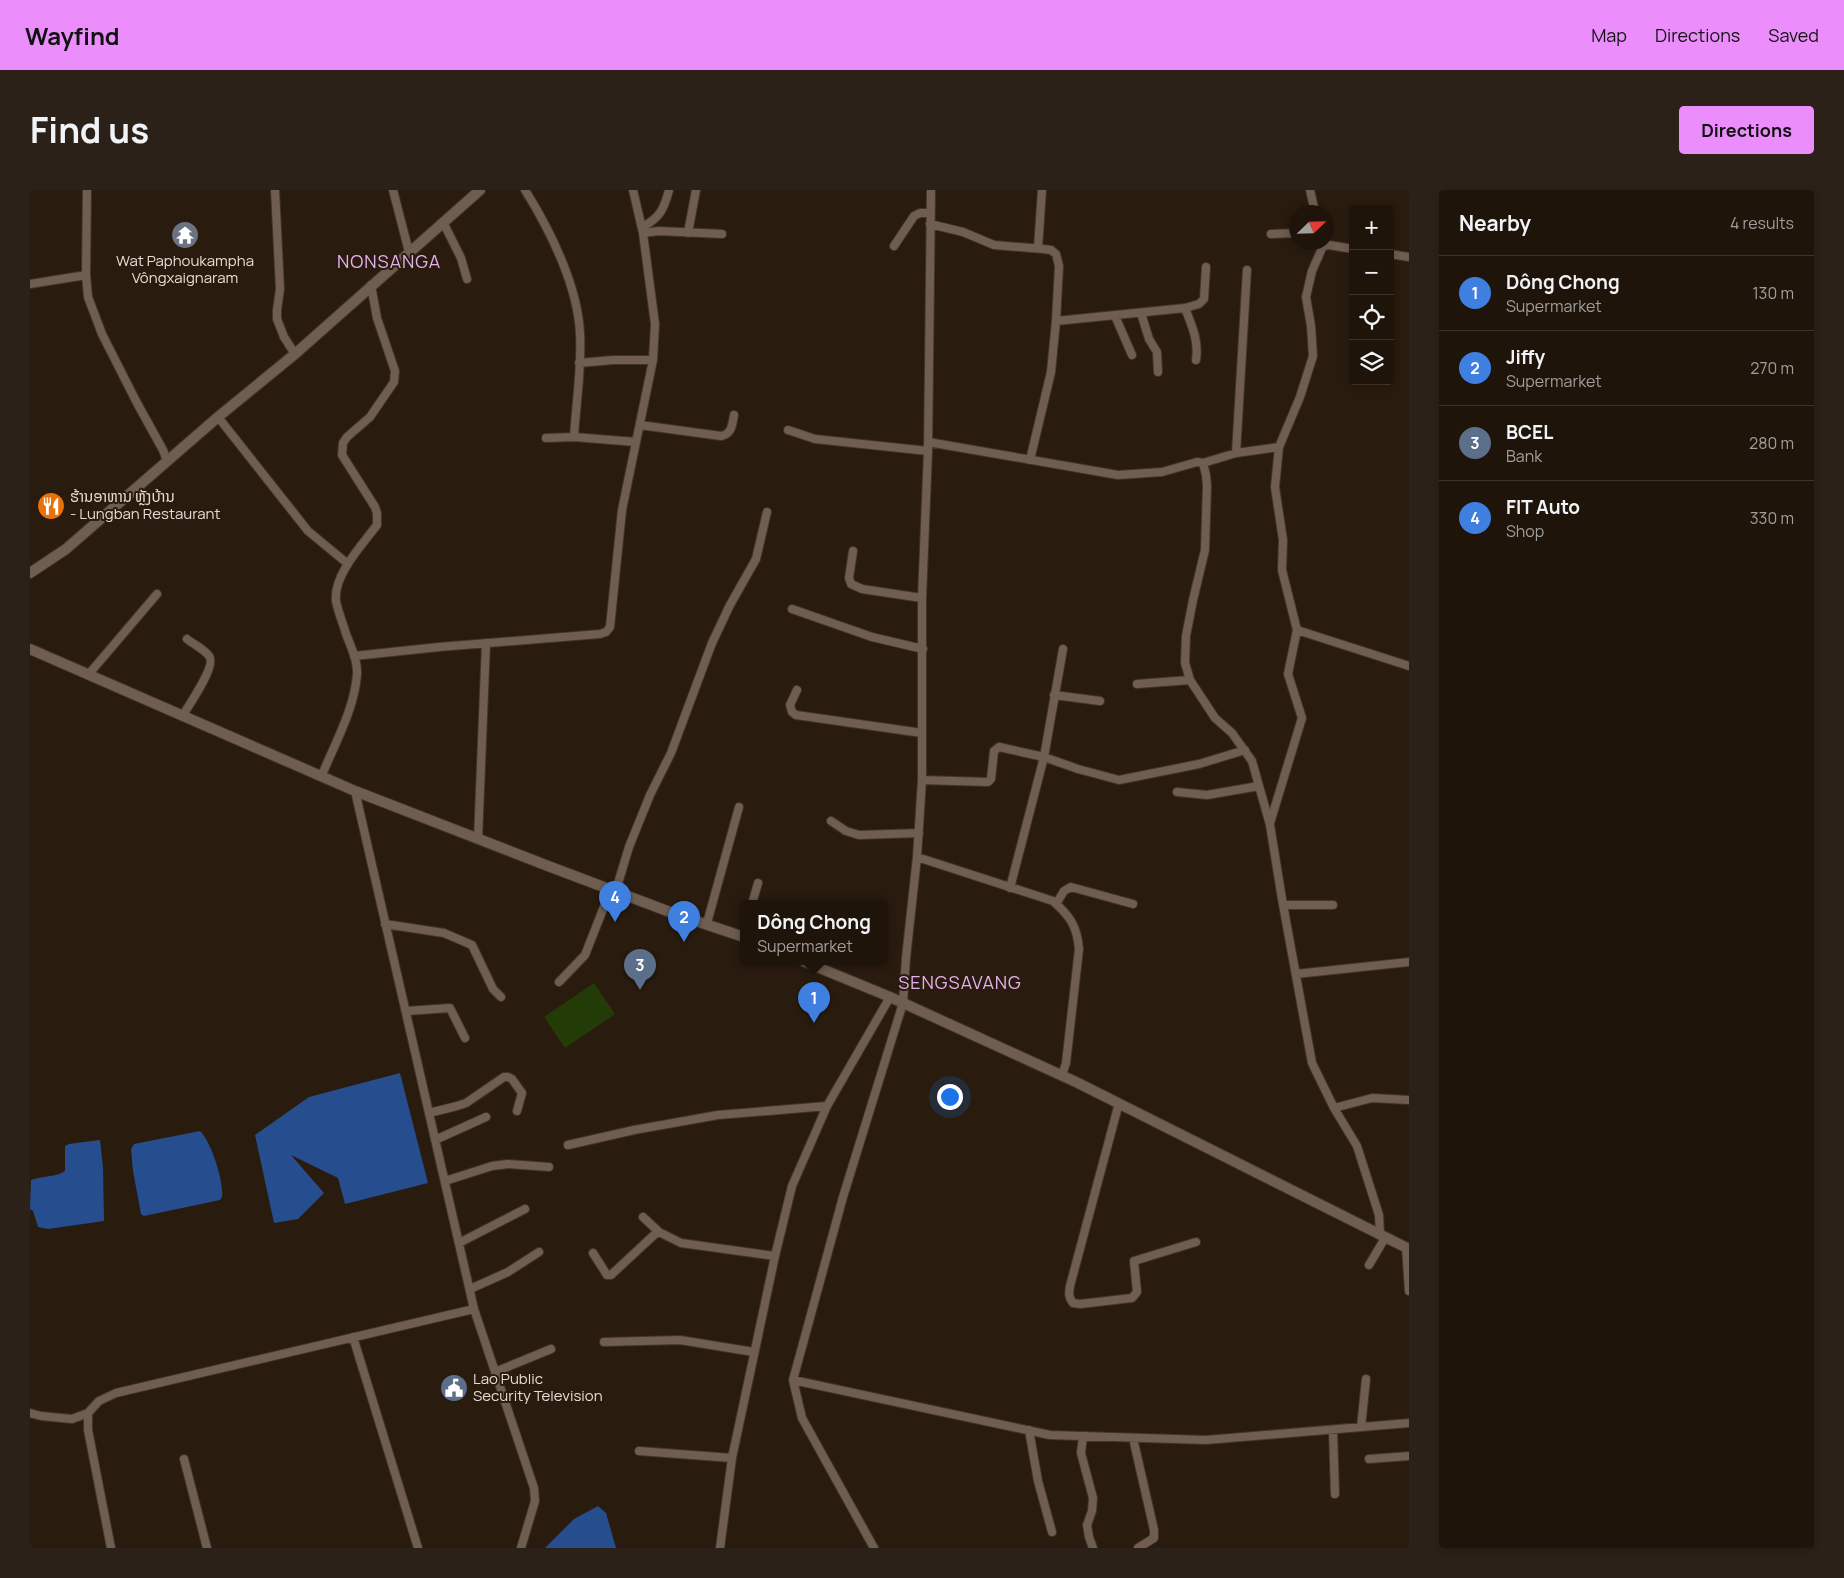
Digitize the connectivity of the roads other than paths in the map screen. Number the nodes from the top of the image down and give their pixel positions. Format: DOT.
graph roads {
  1 [pos="87,190"];
  2 [pos="276,190"];
  3 [pos="393,190"];
  4 [pos="480,190"];
  5 [pos="525,190"];
  6 [pos="633,190"];
  7 [pos="669,190"];
  8 [pos="696,190"];
  9 [pos="931,190"];
  10 [pos="1042,190"];
  11 [pos="1310,190"];
  12 [pos="1313,205"];
  13 [pos="930,213"];
  14 [pos="443,222"];
  15 [pos="930,224"];
  16 [pos="642,230"];
  17 [pos="688,233"];
  18 [pos="1289,233"];
  19 [pos="722,234"];
  20 [pos="1271,234"];
  21 [pos="894,246"];
  22 [pos="1038,248"];
  23 [pos="1349,248"];
  24 [pos="409,252"];
  25 [pos="1394,255"];
  26 [pos="1409,257"];
  27 [pos="1206,266"];
  28 [pos="1247,270"];
  29 [pos="86,274"];
  30 [pos="467,279"];
  31 [pos="30,284"];
  32 [pos="371,285"];
  33 [pos="1185,308"];
  34 [pos="1141,313"];
  35 [pos="1115,316"];
  36 [pos="1056,321"];
  37 [pos="294,354"];
  38 [pos="1132,355"];
  39 [pos="652,360"];
  40 [pos="1196,360"];
  41 [pos="579,363"];
  42 [pos="1158,372"];
  43 [pos="734,415"];
  44 [pos="218,417"];
  45 [pos="640,426"];
  46 [pos="788,430"];
  47 [pos="574,437"];
  48 [pos="546,438"];
  49 [pos="636,442"];
  50 [pos="928,442"];
  51 [pos="1279,447"];
  52 [pos="928,451"];
  53 [pos="1236,453"];
  54 [pos="1030,460"];
  55 [pos="167,461"];
  56 [pos="1203,463"];
  57 [pos="766,512"];
  58 [pos="853,550"];
  59 [pos="348,564"];
  60 [pos="30,573"];
  61 [pos="157,594"];
  62 [pos="922,598"];
  63 [pos="792,609"];
  64 [pos="1297,630"];
  65 [pos="186,639"];
  66 [pos="486,643"];
  67 [pos="30,649"];
  68 [pos="923,649"];
  69 [pos="1063,649"];
  70 [pos="354,656"];
  71 [pos="1409,666"];
  72 [pos="88,675"];
  73 [pos="1190,680"];
  74 [pos="1137,684"];
  75 [pos="796,690"];
  76 [pos="1054,694"];
  77 [pos="1100,702"];
  78 [pos="183,716"];
  79 [pos="922,733"];
  80 [pos="1245,750"];
  81 [pos="1044,757"];
  82 [pos="322,775"];
  83 [pos="922,780"];
  84 [pos="1259,786"];
  85 [pos="355,791"];
  86 [pos="1177,792"];
  87 [pos="739,807"];
  88 [pos="831,821"];
  89 [pos="1270,825"];
  90 [pos="919,833"];
  91 [pos="478,839"];
  92 [pos="917,857"];
  93 [pos="758,883"];
  94 [pos="1010,888"];
  95 [pos="614,890"];
  96 [pos="753,900"];
  97 [pos="1056,904"];
  98 [pos="1133,904"];
  99 [pos="1333,905"];
  100 [pos="1283,906"];
  101 [pos="707,923"];
  102 [pos="386,924"];
  103 [pos="740,935"];
  104 [pos="1409,962"];
  105 [pos="812,965"];
  106 [pos="1296,974"];
  107 [pos="559,982"];
  108 [pos="501,997"];
  109 [pos="890,997"];
  110 [pos="903,1003"];
  111 [pos="406,1011"];
  112 [pos="465,1038"];
  113 [pos="1062,1075"];
  114 [pos="1409,1100"];
  115 [pos="1119,1103"];
  116 [pos="827,1106"];
  117 [pos="1334,1108"];
  118 [pos="517,1111"];
  119 [pos="429,1113"];
  120 [pos="486,1117"];
  121 [pos="436,1140"];
  122 [pos="568,1144"];
  123 [pos="550,1167"];
  124 [pos="445,1181"];
  125 [pos="525,1208"];
  126 [pos="643,1217"];
  127 [pos="658,1232"];
  128 [pos="1382,1236"];
  129 [pos="1196,1242"];
  130 [pos="459,1243"];
  131 [pos="1407,1248"];
  132 [pos="539,1252"];
  133 [pos="594,1253"];
  134 [pos="775,1256"];
  135 [pos="1368,1265"];
  136 [pos="470,1290"];
  137 [pos="1409,1291"];
  138 [pos="474,1309"];
  139 [pos="353,1337"];
  140 [pos="604,1342"];
  141 [pos="551,1349"];
  142 [pos="754,1352"];
  143 [pos="495,1372"];
  144 [pos="1366,1379"];
  145 [pos="793,1380"];
  146 [pos="30,1413"];
  147 [pos="88,1413"];
  148 [pos="1409,1424"];
  149 [pos="1361,1427"];
  150 [pos="1029,1430"];
  151 [pos="1332,1430"];
  152 [pos="1083,1436"];
  153 [pos="1133,1438"];
  154 [pos="639,1450"];
  155 [pos="1409,1456"];
  156 [pos="732,1458"];
  157 [pos="184,1459"];
  158 [pos="1369,1460"];
  159 [pos="1335,1494"];
  160 [pos="1052,1532"];
  161 [pos="111,1548"];
  162 [pos="207,1548"];
  163 [pos="418,1548"];
  164 [pos="521,1548"];
  165 [pos="720,1548"];
  166 [pos="874,1548"];
  167 [pos="1093,1548"];
  168 [pos="1138,1548"];
  1 -- 29 [label="street"];
  2 -- 37 [label="street"];
  3 -- 24 [label="street"];
  4 -- 14 [label="street"];
  5 -- 41 [label="street"];
  6 -- 16 [label="street"];
  7 -- 16 [label="street"];
  8 -- 17 [label="street"];
  9 -- 13 [label="street"];
  10 -- 22 [label="street"];
  11 -- 12 [label="street"];
  13 -- 15 [label="street"];
  13 -- 21 [label="street"];
  14 -- 24 [label="street"];
  14 -- 30 [label="street"];
  15 -- 22 [label="street"];
  15 -- 50 [label="street"];
  16 -- 17 [label="street"];
  16 -- 39 [label="street"];
  17 -- 19 [label="street"];
  18 -- 20 [label="street"];
  22 -- 36 [label="street"];
  23 -- 51 [label="street"];
  24 -- 32 [label="street"];
  25 -- 26 [label="street"];
  27 -- 33 [label="street"];
  28 -- 53 [label="street"];
  29 -- 31 [label="street"];
  29 -- 55 [label="street"];
  32 -- 37 [label="street"];
  32 -- 59 [label="street"];
  33 -- 34 [label="street"];
  33 -- 40 [label="street"];
  34 -- 35 [label="street"];
  34 -- 42 [label="street"];
  35 -- 36 [label="street"];
  35 -- 38 [label="street"];
  36 -- 54 [label="street"];
  37 -- 44 [label="street"];
  39 -- 41 [label="street"];
  39 -- 45 [label="street"];
  41 -- 47 [label="street"];
  43 -- 45 [label="street"];
  44 -- 55 [label="street"];
  44 -- 59 [label="street"];
  45 -- 49 [label="street"];
  46 -- 52 [label="street"];
  47 -- 48 [label="street"];
  47 -- 49 [label="street"];
  49 -- 66 [label="street"];
  50 -- 52 [label="street"];
  50 -- 54 [label="street"];
  51 -- 53 [label="street"];
  51 -- 64 [label="street"];
  52 -- 62 [label="street"];
  53 -- 56 [label="street"];
  54 -- 56 [label="street"];
  55 -- 60 [label="street"];
  56 -- 73 [label="street"];
  57 -- 95 [label="street"];
  58 -- 62 [label="street"];
  59 -- 70 [label="street"];
  61 -- 72 [label="street"];
  62 -- 68 [label="street"];
  63 -- 68 [label="street"];
  64 -- 71 [label="street"];
  64 -- 89 [label="street"];
  65 -- 78 [label="street"];
  66 -- 70 [label="street"];
  66 -- 91 [label="street"];
  67 -- 72 [label="street"];
  68 -- 79 [label="street"];
  69 -- 76 [label="street"];
  70 -- 82 [label="street"];
  72 -- 78 [label="street"];
  73 -- 74 [label="street"];
  73 -- 80 [label="street"];
  75 -- 79 [label="street"];
  76 -- 77 [label="street"];
  76 -- 81 [label="street"];
  78 -- 82 [label="street"];
  79 -- 83 [label="street"];
  80 -- 81 [label="street"];
  80 -- 84 [label="street"];
  81 -- 83 [label="street"];
  81 -- 94 [label="street"];
  82 -- 85 [label="street"];
  83 -- 90 [label="street"];
  84 -- 86 [label="street"];
  84 -- 89 [label="street"];
  85 -- 91 [label="street"];
  85 -- 102 [label="street"];
  87 -- 101 [label="street"];
  88 -- 90 [label="street"];
  89 -- 100 [label="street"];
  90 -- 92 [label="street"];
  91 -- 95 [label="street"];
  92 -- 94 [label="street"];
  92 -- 110 [label="street"];
  93 -- 96 [label="street"];
  94 -- 97 [label="street"];
  95 -- 101 [label="street"];
  95 -- 107 [label="street"];
  97 -- 98 [label="street"];
  97 -- 113 [label="street"];
  99 -- 100 [label="street"];
  100 -- 106 [label="street"];
  101 -- 103 [label="street"];
  102 -- 108 [label="street"];
  102 -- 111 [label="street"];
  104 -- 106 [label="street"];
  105 -- 109 [label="street"];
  106 -- 117 [label="street"];
  109 -- 110 [label="street"];
  109 -- 116 [label="street"];
  110 -- 113 [label="street"];
  110 -- 145 [label="street"];
  111 -- 112 [label="street"];
  111 -- 119 [label="street"];
  113 -- 115 [label="street"];
  114 -- 117 [label="street"];
  115 -- 128 [label="street"];
  115 -- 129 [label="street"];
  116 -- 122 [label="street"];
  116 -- 134 [label="street"];
  117 -- 128 [label="street"];
  118 -- 119 [label="street"];
  119 -- 121 [label="street"];
  120 -- 121 [label="street"];
  121 -- 124 [label="street"];
  123 -- 124 [label="street"];
  124 -- 130 [label="street"];
  125 -- 130 [label="street"];
  126 -- 127 [label="street"];
  127 -- 133 [label="street"];
  127 -- 134 [label="street"];
  128 -- 131 [label="street"];
  128 -- 135 [label="street"];
  130 -- 136 [label="street"];
  131 -- 137 [label="street"];
  132 -- 136 [label="street"];
  134 -- 142 [label="street"];
  136 -- 138 [label="street"];
  138 -- 139 [label="street"];
  138 -- 143 [label="street"];
  139 -- 147 [label="street"];
  139 -- 163 [label="street"];
  140 -- 142 [label="street"];
  141 -- 143 [label="street"];
  142 -- 156 [label="street"];
  143 -- 164 [label="street"];
  144 -- 149 [label="street"];
  145 -- 150 [label="street"];
  145 -- 166 [label="street"];
  146 -- 147 [label="street"];
  147 -- 161 [label="street"];
  148 -- 149 [label="street"];
  149 -- 151 [label="street"];
  150 -- 152 [label="street"];
  150 -- 160 [label="street"];
  151 -- 153 [label="street"];
  151 -- 159 [label="street"];
  152 -- 153 [label="street"];
  152 -- 167 [label="street"];
  153 -- 168 [label="street"];
  154 -- 156 [label="street"];
  155 -- 158 [label="street"];
  156 -- 165 [label="street"];
  157 -- 162 [label="street"];
}
